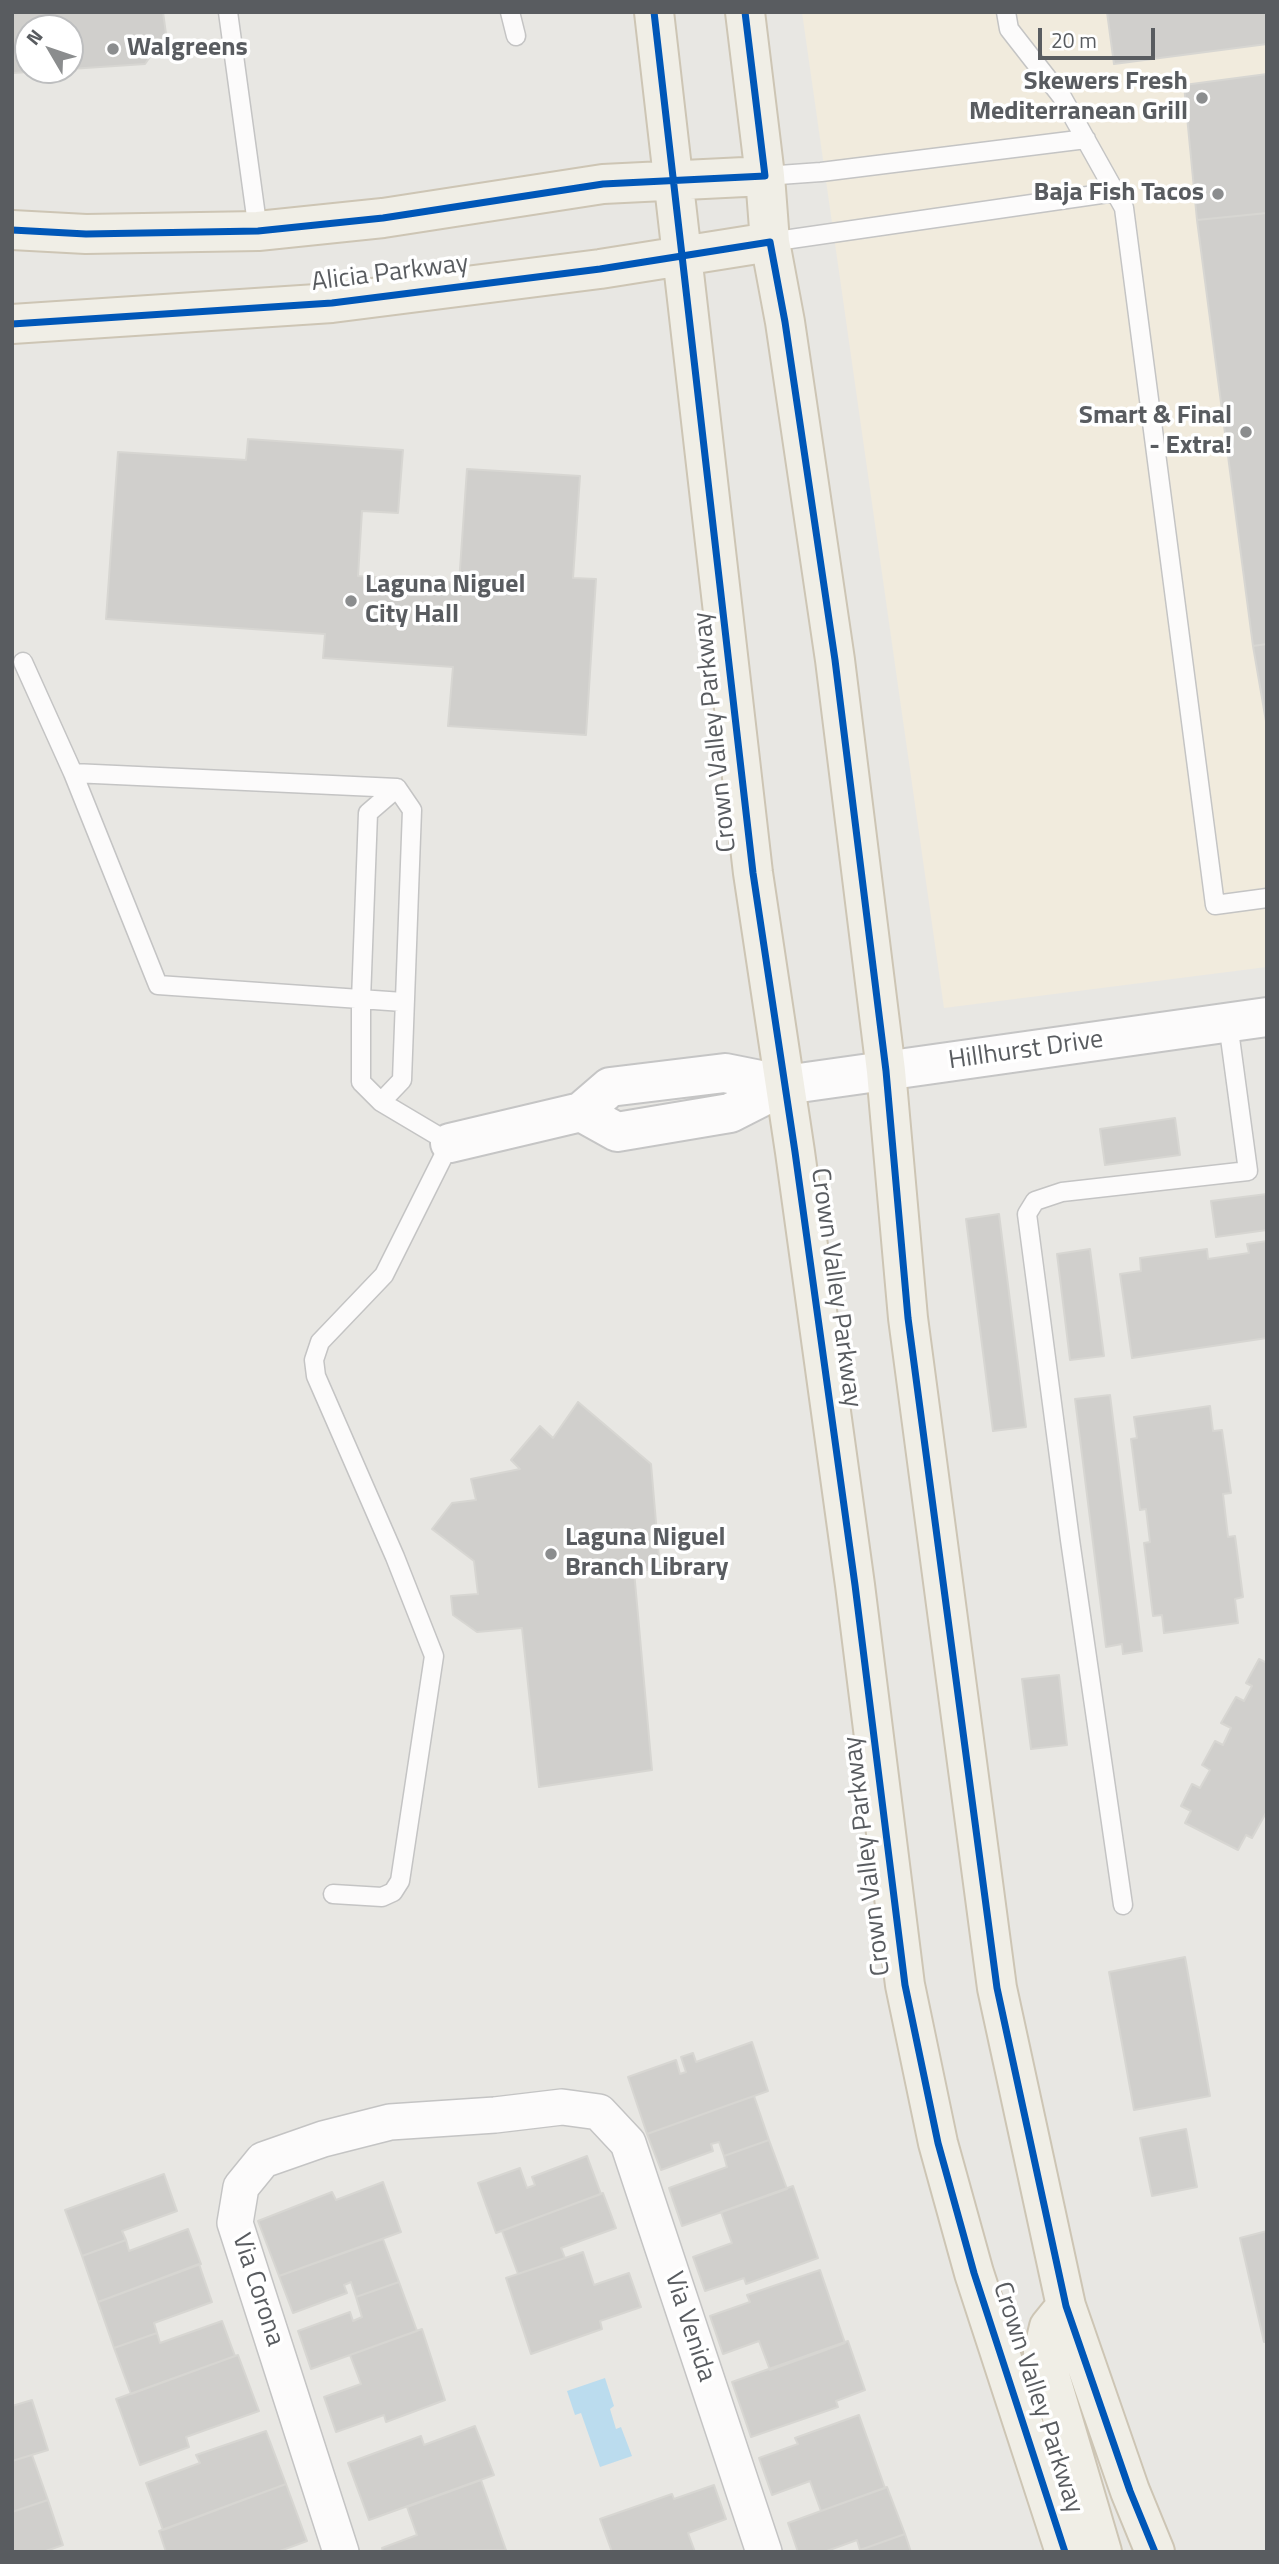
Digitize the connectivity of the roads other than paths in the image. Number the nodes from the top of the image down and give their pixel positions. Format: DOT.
graph roads {
  1 [pos="228,12"];
  2 [pos="510,12"];
  3 [pos="654,12"];
  4 [pos="746,12"];
  5 [pos="1006,12"];
  6 [pos="516,36"];
  7 [pos="1086,139"];
  8 [pos="765,176"];
  9 [pos="674,180"];
  10 [pos="1115,192"];
  11 [pos="12,230"];
  12 [pos="258,231"];
  13 [pos="770,242"];
  14 [pos="682,257"];
  15 [pos="12,324"];
  16 [pos="23,662"];
  17 [pos="73,773"];
  18 [pos="397,788"];
  19 [pos="1267,898"];
  20 [pos="361,1000"];
  21 [pos="404,1002"];
  22 [pos="1267,1017"];
  23 [pos="1228,1023"];
  24 [pos="886,1071"];
  25 [pos="785,1085"];
  26 [pos="381,1102"];
  27 [pos="450,1143"];
  28 [pos="333,1894"];
  29 [pos="1124,1905"];
  30 [pos="599,2112"];
  31 [pos="1066,2306"];
  32 [pos="341,2552"];
  33 [pos="764,2552"];
  34 [pos="1065,2552"];
  35 [pos="1102,2552"];
  36 [pos="1155,2552"];
  1 -- 12 [label="lane"];
  2 -- 6 [label="lane"];
  3 -- 9 [label="main road, Crown Valley Parkway"];
  4 -- 8 [label="main road"];
  5 -- 7 [label="lane"];
  7 -- 8 [label="lane"];
  7 -- 10 [label="lane"];
  8 -- 9 [label="main road"];
  8 -- 13 [label="main road"];
  9 -- 12 [label="main road"];
  9 -- 14 [label="main road, Crown Valley Parkway"];
  10 -- 13 [label="lane"];
  10 -- 19 [label="lane"];
  11 -- 12 [label="main road"];
  13 -- 14 [label="main road, Alicia Parkway"];
  13 -- 24 [label="main road"];
  14 -- 15 [label="main road, Alicia Parkway"];
  14 -- 25 [label="main road, Crown Valley Parkway"];
  16 -- 17 [label="lane"];
  17 -- 18 [label="lane"];
  17 -- 20 [label="lane"];
  18 -- 20 [label="lane"];
  18 -- 21 [label="lane"];
  20 -- 21 [label="lane"];
  20 -- 26 [label="lane"];
  21 -- 26 [label="lane"];
  22 -- 23 [label="street, Hillhurst Drive"];
  23 -- 24 [label="street, Hillhurst Drive"];
  23 -- 29 [label="lane"];
  24 -- 25 [label="street, Hillhurst Drive"];
  24 -- 31 [label="main road"];
  25 -- 27 [label="street, Hillhurst Drive"];
  25 -- 34 [label="main road, Crown Valley Parkway"];
  26 -- 27 [label="lane"];
  27 -- 28 [label="lane"];
  30 -- 32 [label="street, Via Corona"];
  30 -- 33 [label="street, Via Venida"];
  31 -- 35 [label="main road"];
  31 -- 36 [label="main road"];
}
